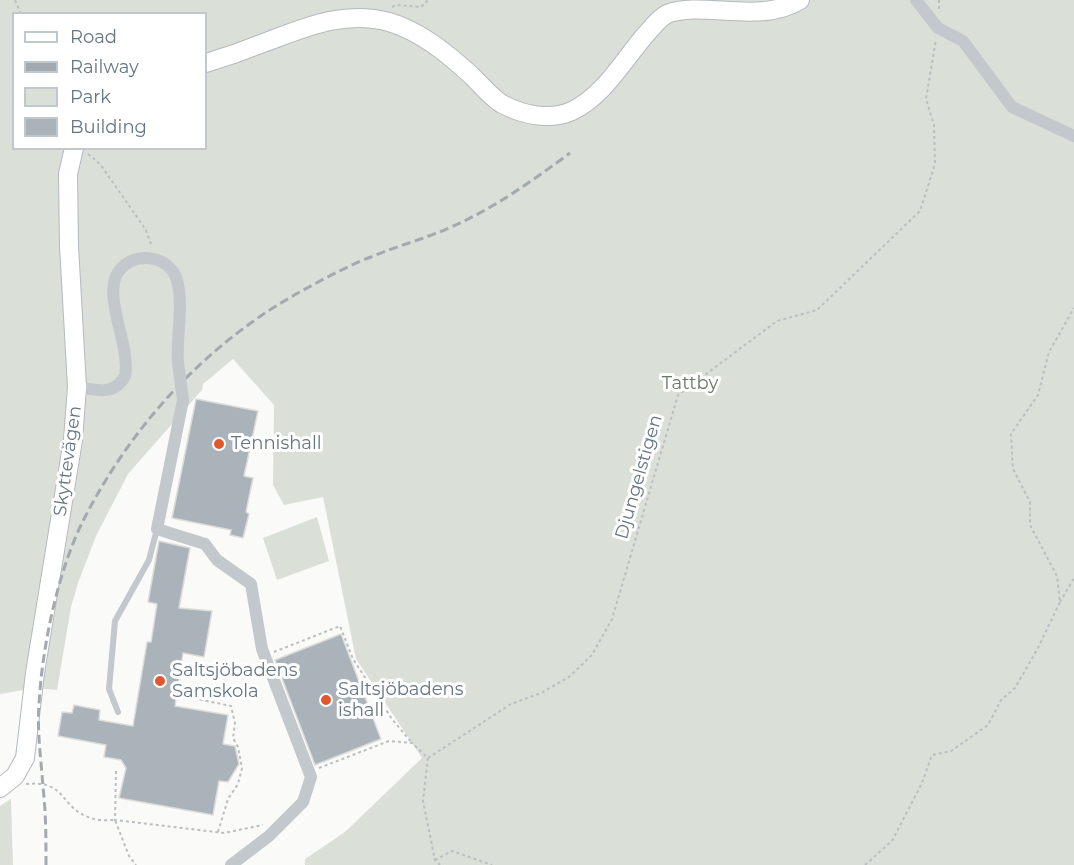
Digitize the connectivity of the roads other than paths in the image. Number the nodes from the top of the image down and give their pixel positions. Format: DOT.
graph roads {
  1 [pos="800,0"];
  2 [pos="916,0"];
  3 [pos="207,63"];
  4 [pos="1074,136"];
  5 [pos="81,151"];
  6 [pos="77,387"];
  7 [pos="157,529"];
  8 [pos="117,712"];
  9 [pos="0,788"];
  10 [pos="231,865"];
  1 -- 3 [label="street"];
  2 -- 4 [label="street"];
  5 -- 6 [label="street, Skyttevägen"];
  6 -- 7 [label="street, bridge"];
  6 -- 9 [label="street, Skyttevägen"];
  7 -- 8 [label="lane"];
  7 -- 10 [label="street"];
}
